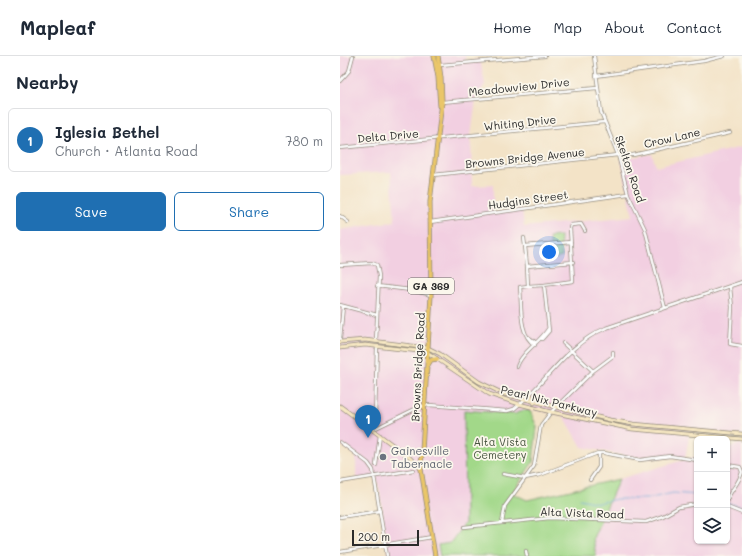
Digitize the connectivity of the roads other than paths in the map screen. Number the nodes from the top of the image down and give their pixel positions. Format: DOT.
graph roads {
  1 [pos="353,56"];
  2 [pos="434,56"];
  3 [pos="438,56"];
  4 [pos="479,56"];
  5 [pos="545,56"];
  6 [pos="594,56"];
  7 [pos="724,56"];
  8 [pos="526,57"];
  9 [pos="480,61"];
  10 [pos="440,65"];
  11 [pos="596,76"];
  12 [pos="340,81"];
  13 [pos="597,88"];
  14 [pos="441,104"];
  15 [pos="604,122"];
  16 [pos="730,133"];
  17 [pos="438,139"];
  18 [pos="340,148"];
  19 [pos="618,155"];
  20 [pos="433,175"];
  21 [pos="628,194"];
  22 [pos="340,216"];
  23 [pos="348,222"];
  24 [pos="430,222"];
  25 [pos="586,231"];
  26 [pos="524,238"];
  27 [pos="571,242"];
  28 [pos="525,246"];
  29 [pos="573,262"];
  30 [pos="340,265"];
  31 [pos="527,266"];
  32 [pos="742,282"];
  33 [pos="544,285"];
  34 [pos="377,286"];
  35 [pos="528,286"];
  36 [pos="730,287"];
  37 [pos="431,295"];
  38 [pos="342,305"];
  39 [pos="666,308"];
  40 [pos="377,315"];
  41 [pos="340,337"];
  42 [pos="376,341"];
  43 [pos="340,342"];
  44 [pos="563,342"];
  45 [pos="535,345"];
  46 [pos="377,346"];
  47 [pos="742,346"];
  48 [pos="340,348"];
  49 [pos="428,348"];
  50 [pos="572,351"];
  51 [pos="427,352"];
  52 [pos="613,352"];
  53 [pos="437,359"];
  54 [pos="427,366"];
  55 [pos="517,367"];
  56 [pos="593,371"];
  57 [pos="530,393"];
  58 [pos="523,400"];
  59 [pos="534,403"];
  60 [pos="519,404"];
  61 [pos="340,406"];
  62 [pos="424,406"];
  63 [pos="556,407"];
  64 [pos="551,412"];
  65 [pos="372,430"];
  66 [pos="742,434"];
  67 [pos="380,436"];
  68 [pos="742,439"];
  69 [pos="340,442"];
  70 [pos="599,453"];
  71 [pos="694,460"];
  72 [pos="376,465"];
  73 [pos="730,465"];
  74 [pos="421,469"];
  75 [pos="414,470"];
  76 [pos="503,474"];
  77 [pos="374,476"];
  78 [pos="525,478"];
  79 [pos="590,480"];
  80 [pos="340,482"];
  81 [pos="730,491"];
  82 [pos="694,504"];
  83 [pos="730,508"];
  84 [pos="380,511"];
  85 [pos="742,513"];
  86 [pos="340,517"];
  87 [pos="502,524"];
  88 [pos="464,527"];
  89 [pos="432,537"];
  90 [pos="386,544"];
  91 [pos="526,551"];
  92 [pos="340,552"];
  93 [pos="387,556"];
  94 [pos="434,556"];
  95 [pos="527,556"];
  1 -- 12 [label="street"];
  2 -- 14 [label="main road, Browns Bridge Road / GA 369"];
  3 -- 10 [label="main road, Browns Bridge Road / GA 369"];
  4 -- 9 [label="street"];
  5 -- 8 [label="street"];
  6 -- 11 [label="street, Skelton Road"];
  7 -- 11 [label="street"];
  8 -- 9 [label="street"];
  9 -- 10 [label="street"];
  10 -- 14 [label="main road, Browns Bridge Road / GA 369"];
  11 -- 13 [label="street, Skelton Road"];
  13 -- 14 [label="street, Meadowview Drive"];
  13 -- 15 [label="street, Skelton Road"];
  14 -- 17 [label="main road, Browns Bridge Road / GA 369"];
  15 -- 17 [label="street, Whiting Drive"];
  15 -- 19 [label="street, Skelton Road"];
  16 -- 19 [label="street, Crow Lane"];
  17 -- 18 [label="street, Delta Drive"];
  17 -- 20 [label="main road, Browns Bridge Road / GA 369"];
  19 -- 20 [label="street, Browns Bridge Avenue"];
  19 -- 21 [label="street, Skelton Road"];
  20 -- 24 [label="main road, Browns Bridge Road / GA 369"];
  21 -- 24 [label="street, Hudgins Street"];
  21 -- 39 [label="street, Skelton Road"];
  22 -- 23 [label="street"];
  24 -- 37 [label="main road, Browns Bridge Road / GA 369"];
  25 -- 27 [label="street"];
  26 -- 28 [label="street"];
  27 -- 28 [label="street"];
  27 -- 29 [label="street"];
  28 -- 31 [label="street"];
  29 -- 31 [label="street"];
  29 -- 33 [label="street"];
  30 -- 34 [label="street"];
  31 -- 35 [label="street"];
  32 -- 36 [label="street"];
  33 -- 35 [label="street"];
  33 -- 45 [label="street"];
  34 -- 37 [label="street"];
  34 -- 40 [label="street"];
  35 -- 45 [label="street"];
  36 -- 39 [label="street"];
  36 -- 47 [label="street"];
  37 -- 49 [label="main road, Browns Bridge Road / GA 369"];
  38 -- 40 [label="street"];
  38 -- 41 [label="street"];
  39 -- 50 [label="street"];
  40 -- 42 [label="street"];
  42 -- 43 [label="main road, Pearl Nix Parkway"];
  42 -- 49 [label="main road, Pearl Nix Parkway"];
  44 -- 50 [label="street"];
  45 -- 55 [label="street"];
  46 -- 48 [label="main road, Pearl Nix Parkway"];
  46 -- 51 [label="main road, Pearl Nix Parkway"];
  46 -- 65 [label="street"];
  49 -- 51 [label="main road, Browns Bridge Road / GA 369"];
  49 -- 58 [label="main road, Pearl Nix Parkway"];
  50 -- 56 [label="street"];
  50 -- 57 [label="street"];
  51 -- 53 [label="main road, Pearl Nix Parkway"];
  51 -- 54 [label="main road, Browns Bridge Road / GA 369"];
  52 -- 56 [label="street"];
  53 -- 54 [label="main road"];
  53 -- 60 [label="main road, Pearl Nix Parkway"];
  54 -- 62 [label="main road, Browns Bridge Road / GA 369"];
  56 -- 63 [label="street"];
  57 -- 58 [label="street"];
  57 -- 59 [label="main road"];
  58 -- 59 [label="main road, Pearl Nix Parkway"];
  58 -- 60 [label="street"];
  59 -- 63 [label="main road, Pearl Nix Parkway"];
  60 -- 62 [label="street"];
  60 -- 64 [label="main road, Pearl Nix Parkway"];
  61 -- 65 [label="main road"];
  62 -- 65 [label="street"];
  62 -- 74 [label="main road, Browns Bridge Road / GA 369"];
  63 -- 64 [label="street"];
  63 -- 66 [label="main road, Pearl Nix Parkway"];
  64 -- 68 [label="main road, Pearl Nix Parkway"];
  64 -- 78 [label="street"];
  65 -- 67 [label="main road"];
  67 -- 72 [label="street"];
  67 -- 74 [label="main road"];
  69 -- 77 [label="street"];
  70 -- 71 [label="street"];
  70 -- 78 [label="street"];
  70 -- 79 [label="street"];
  73 -- 81 [label="street"];
  74 -- 89 [label="main road, Browns Bridge Road / GA 369"];
  75 -- 77 [label="street"];
  76 -- 78 [label="street"];
  77 -- 80 [label="street"];
  77 -- 84 [label="street"];
  78 -- 87 [label="street"];
  82 -- 87 [label="street, Alta Vista Road"];
  83 -- 85 [label="street"];
  84 -- 86 [label="street"];
  84 -- 90 [label="street"];
  87 -- 88 [label="street, Alta Vista Road"];
  89 -- 90 [label="street"];
  89 -- 94 [label="main road, Browns Bridge Road / GA 369"];
  90 -- 92 [label="street"];
  90 -- 93 [label="street"];
  91 -- 95 [label="street"];
}
